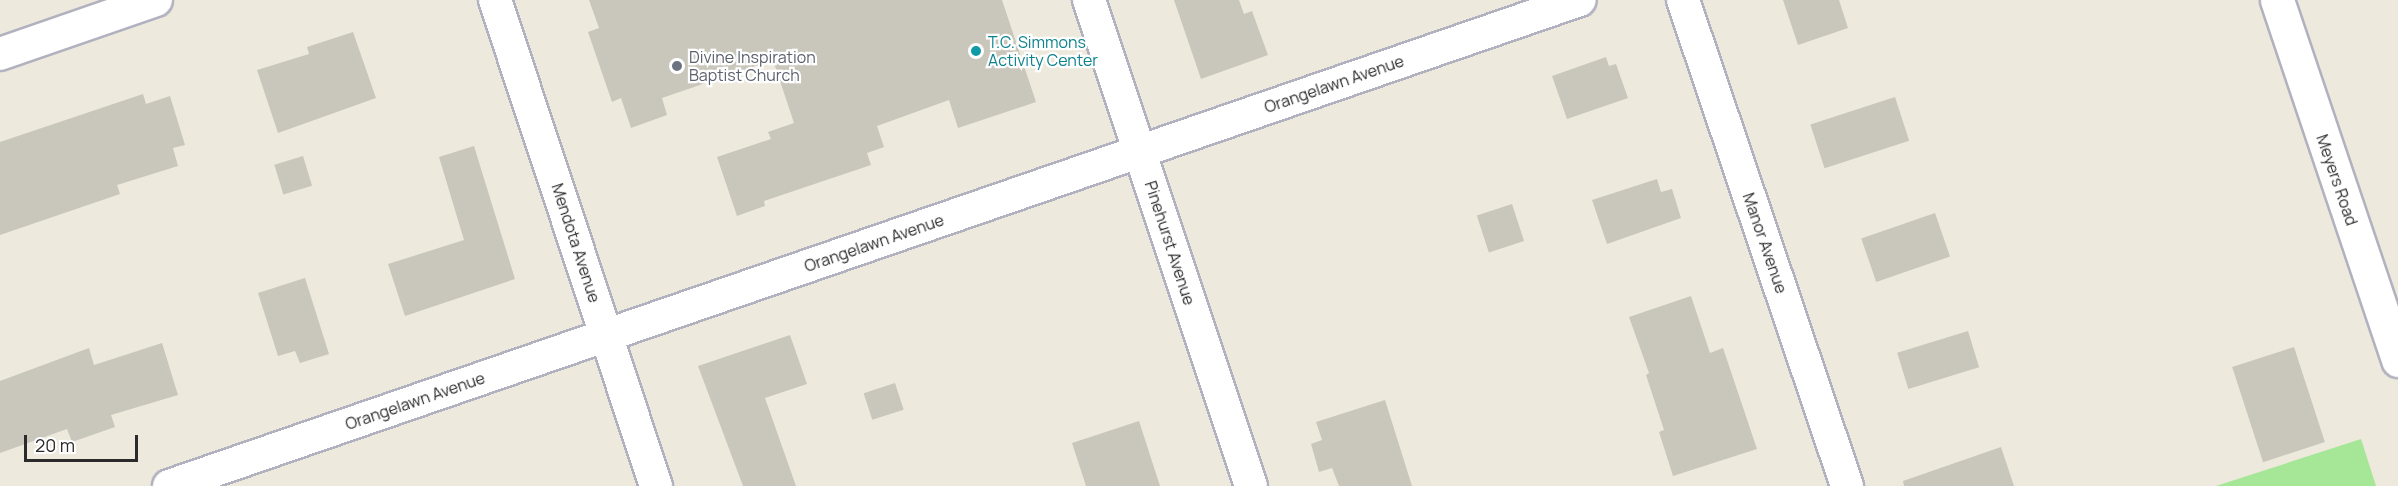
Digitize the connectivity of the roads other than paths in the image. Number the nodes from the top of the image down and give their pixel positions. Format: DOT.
graph roads {
  1 [pos="156,0"];
  2 [pos="495,0"];
  3 [pos="1089,0"];
  4 [pos="1580,0"];
  5 [pos="1683,0"];
  6 [pos="2277,0"];
  7 [pos="0,54"];
  8 [pos="1140,151"];
  9 [pos="606,335"];
  10 [pos="2398,360"];
  11 [pos="169,486"];
  12 [pos="656,486"];
  13 [pos="1251,486"];
  14 [pos="1847,486"];
  1 -- 7 [label="street"];
  2 -- 9 [label="street, Mendota Avenue"];
  3 -- 8 [label="street, Pinehurst Avenue"];
  4 -- 8 [label="street, Orangelawn Avenue"];
  5 -- 14 [label="street, Manor Avenue"];
  6 -- 10 [label="street, Meyers Road"];
  8 -- 9 [label="street, Orangelawn Avenue"];
  8 -- 13 [label="street, Pinehurst Avenue"];
  9 -- 11 [label="street, Orangelawn Avenue"];
  9 -- 12 [label="street, Mendota Avenue"];
}
